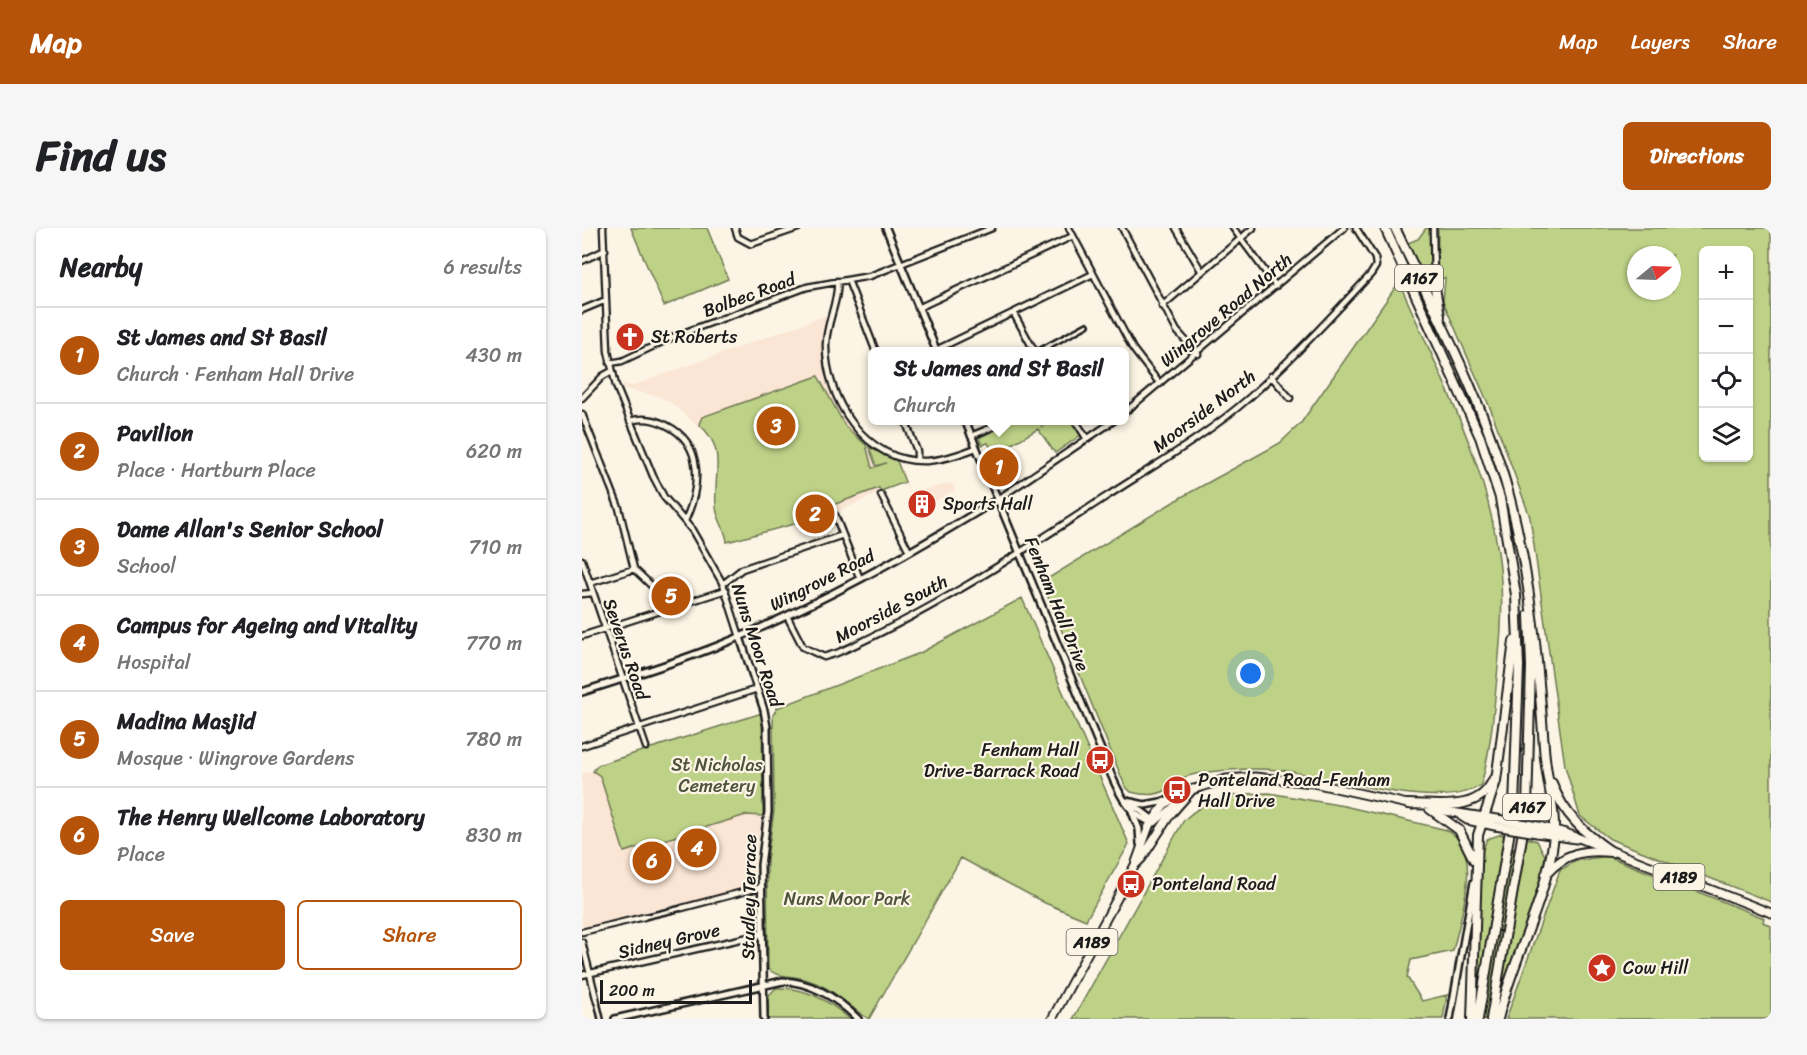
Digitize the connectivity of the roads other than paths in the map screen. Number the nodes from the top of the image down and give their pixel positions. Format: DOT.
graph roads {
  1 [pos="603,228"];
  2 [pos="735,228"];
  3 [pos="798,228"];
  4 [pos="886,228"];
  5 [pos="992,228"];
  6 [pos="1069,228"];
  7 [pos="1122,228"];
  8 [pos="1176,228"];
  9 [pos="1233,228"];
  10 [pos="1252,228"];
  11 [pos="1344,228"];
  12 [pos="1356,228"];
  13 [pos="1385,228"];
  14 [pos="1395,228"];
  15 [pos="1434,228"];
  16 [pos="1073,236"];
  17 [pos="1240,238"];
  18 [pos="604,250"];
  19 [pos="582,261"];
  20 [pos="901,264"];
  21 [pos="1202,272"];
  22 [pos="1093,274"];
  23 [pos="848,280"];
  24 [pos="837,281"];
  25 [pos="1434,282"];
  26 [pos="1276,286"];
  27 [pos="606,300"];
  28 [pos="1162,306"];
  29 [pos="918,308"];
  30 [pos="582,310"];
  31 [pos="1014,314"];
  32 [pos="1087,325"];
  33 [pos="1443,329"];
  34 [pos="874,347"];
  35 [pos="934,347"];
  36 [pos="944,347"];
  37 [pos="1034,347"];
  38 [pos="1044,347"];
  39 [pos="1133,349"];
  40 [pos="1129,352"];
  41 [pos="1198,354"];
  42 [pos="610,363"];
  43 [pos="612,371"];
  44 [pos="1271,376"];
  45 [pos="1160,384"];
  46 [pos="582,398"];
  47 [pos="1290,398"];
  48 [pos="1129,409"];
  49 [pos="582,414"];
  50 [pos="630,421"];
  51 [pos="907,425"];
  52 [pos="967,425"];
  53 [pos="1078,425"];
  54 [pos="1108,425"];
  55 [pos="995,426"];
  56 [pos="971,436"];
  57 [pos="1087,439"];
  58 [pos="976,448"];
  59 [pos="917,460"];
  60 [pos="881,495"];
  61 [pos="998,499"];
  62 [pos="835,515"];
  63 [pos="685,521"];
  64 [pos="843,535"];
  65 [pos="909,551"];
  66 [pos="1019,554"];
  67 [pos="582,560"];
  68 [pos="634,569"];
  69 [pos="860,579"];
  70 [pos="590,583"];
  71 [pos="724,587"];
  72 [pos="593,593"];
  73 [pos="1528,593"];
  74 [pos="582,594"];
  75 [pos="1516,595"];
  76 [pos="663,610"];
  77 [pos="787,616"];
  78 [pos="605,629"];
  79 [pos="582,636"];
  80 [pos="740,637"];
  81 [pos="622,679"];
  82 [pos="757,689"];
  83 [pos="582,692"];
  84 [pos="639,728"];
  85 [pos="582,746"];
  86 [pos="646,747"];
  87 [pos="1544,752"];
  88 [pos="1499,765"];
  89 [pos="1192,791"];
  90 [pos="1125,800"];
  91 [pos="1168,801"];
  92 [pos="1408,804"];
  93 [pos="1430,809"];
  94 [pos="1131,810"];
  95 [pos="768,812"];
  96 [pos="1482,820"];
  97 [pos="1154,821"];
  98 [pos="1158,831"];
  99 [pos="1554,833"];
  100 [pos="1140,844"];
  101 [pos="1612,852"];
  102 [pos="1476,864"];
  103 [pos="1135,865"];
  104 [pos="1545,875"];
  105 [pos="1475,878"];
  106 [pos="762,887"];
  107 [pos="682,908"];
  108 [pos="1771,913"];
  109 [pos="644,917"];
  110 [pos="582,932"];
  111 [pos="762,934"];
  112 [pos="582,942"];
  113 [pos="591,973"];
  114 [pos="582,975"];
  115 [pos="764,984"];
  116 [pos="597,1002"];
  117 [pos="601,1019"];
  118 [pos="615,1019"];
  119 [pos="764,1019"];
  120 [pos="858,1019"];
  121 [pos="1052,1019"];
  122 [pos="1450,1019"];
  123 [pos="1472,1019"];
  124 [pos="1478,1019"];
  125 [pos="1491,1019"];
  126 [pos="1498,1019"];
  1 -- 18 [label="street, Nuns Moor Road"];
  2 -- 3 [label="street"];
  4 -- 20 [label="street"];
  5 -- 20 [label="street, Bolbec Road"];
  6 -- 16 [label="street"];
  7 -- 28 [label="street"];
  8 -- 21 [label="street"];
  9 -- 17 [label="street"];
  10 -- 17 [label="street"];
  11 -- 26 [label="street, Wingrove Road North"];
  12 -- 44 [label="street, Moorside North"];
  13 -- 75 [label="highway, A167"];
  14 -- 33 [label="highway, A167"];
  15 -- 25 [label="street"];
  16 -- 22 [label="street"];
  16 -- 29 [label="street"];
  17 -- 21 [label="street"];
  17 -- 26 [label="street"];
  18 -- 19 [label="street"];
  18 -- 27 [label="street, Nuns Moor Road"];
  20 -- 23 [label="street, Bolbec Road"];
  20 -- 29 [label="street"];
  21 -- 28 [label="street"];
  22 -- 31 [label="street"];
  22 -- 39 [label="street"];
  23 -- 24 [label="street, Bolbec Road"];
  23 -- 34 [label="street"];
  24 -- 42 [label="street, Bolbec Road"];
  24 -- 59 [label="street"];
  25 -- 33 [label="highway"];
  26 -- 41 [label="street, Wingrove Road North"];
  27 -- 30 [label="street"];
  27 -- 42 [label="street, Nuns Moor Road"];
  28 -- 41 [label="street"];
  29 -- 35 [label="street"];
  31 -- 36 [label="street"];
  31 -- 37 [label="street"];
  32 -- 38 [label="street"];
  33 -- 73 [label="highway, A167"];
  39 -- 40 [label="street"];
  39 -- 45 [label="street"];
  41 -- 45 [label="street, Wingrove Road North"];
  42 -- 43 [label="street, Nuns Moor Road"];
  43 -- 46 [label="street"];
  43 -- 50 [label="street, Nuns Moor Road"];
  44 -- 47 [label="street"];
  44 -- 66 [label="street, Moorside North"];
  45 -- 48 [label="street, Wingrove Road North"];
  49 -- 68 [label="street"];
  50 -- 63 [label="street, Nuns Moor Road"];
  50 -- 63 [label="street"];
  51 -- 59 [label="street"];
  52 -- 56 [label="street, Fenham Hall Drive"];
  53 -- 57 [label="street"];
  54 -- 57 [label="street"];
  55 -- 56 [label="street"];
  56 -- 58 [label="street, Fenham Hall Drive"];
  57 -- 61 [label="street"];
  58 -- 59 [label="street"];
  58 -- 61 [label="street, Fenham Hall Drive"];
  60 -- 65 [label="street"];
  61 -- 65 [label="street, Wingrove Road"];
  61 -- 66 [label="street, Fenham Hall Drive"];
  62 -- 64 [label="street"];
  63 -- 71 [label="street, Nuns Moor Road"];
  64 -- 69 [label="street"];
  64 -- 71 [label="street"];
  65 -- 69 [label="street, Wingrove Road"];
  66 -- 77 [label="street, Moorside South"];
  66 -- 90 [label="street, Fenham Hall Drive"];
  67 -- 70 [label="street, Severus Road"];
  68 -- 70 [label="street"];
  68 -- 76 [label="street"];
  69 -- 77 [label="street, Wingrove Road"];
  70 -- 72 [label="street, Severus Road"];
  71 -- 76 [label="street"];
  71 -- 80 [label="street, Nuns Moor Road"];
  72 -- 74 [label="street"];
  72 -- 78 [label="street, Severus Road"];
  73 -- 87 [label="highway"];
  73 -- 125 [label="highway, A167"];
  75 -- 88 [label="highway"];
  75 -- 124 [label="highway, A167"];
  76 -- 78 [label="street"];
  77 -- 80 [label="street, Wingrove Road"];
  78 -- 79 [label="street"];
  78 -- 81 [label="street, Severus Road"];
  80 -- 81 [label="street, Wingrove Road"];
  80 -- 82 [label="street, Nuns Moor Road"];
  81 -- 83 [label="street, Wingrove Road"];
  81 -- 84 [label="street, Severus Road"];
  82 -- 84 [label="street"];
  82 -- 95 [label="street, Nuns Moor Road"];
  84 -- 85 [label="street"];
  84 -- 86 [label="street, Severus Road"];
  87 -- 99 [label="highway"];
  87 -- 101 [label="highway"];
  88 -- 92 [label="highway"];
  88 -- 96 [label="highway"];
  89 -- 91 [label="main road, A189"];
  89 -- 92 [label="main road, A189"];
  89 -- 97 [label="street"];
  89 -- 98 [label="main road, A189"];
  90 -- 91 [label="street"];
  90 -- 94 [label="street, Fenham Hall Drive"];
  90 -- 97 [label="street"];
  91 -- 97 [label="main road, A189"];
  92 -- 93 [label="main road, A189"];
  93 -- 96 [label="main road, A189"];
  93 -- 102 [label="highway"];
  94 -- 97 [label="street, Fenham Hall Drive"];
  94 -- 100 [label="street"];
  95 -- 106 [label="street, Studley Terrace"];
  96 -- 99 [label="main road, A189, bridge"];
  96 -- 102 [label="highway"];
  97 -- 98 [label="street"];
  97 -- 100 [label="main road, A189"];
  98 -- 103 [label="main road, A189"];
  99 -- 101 [label="main road, A189"];
  99 -- 104 [label="highway"];
  100 -- 103 [label="main road, A189"];
  101 -- 104 [label="highway"];
  101 -- 108 [label="main road, A189"];
  102 -- 105 [label="highway"];
  103 -- 121 [label="main road, A189"];
  104 -- 126 [label="highway"];
  105 -- 122 [label="street"];
  105 -- 123 [label="highway"];
  106 -- 107 [label="street"];
  106 -- 111 [label="street, Studley Terrace"];
  107 -- 109 [label="street"];
  109 -- 110 [label="street"];
  111 -- 113 [label="street, Sidney Grove"];
  111 -- 115 [label="street, Studley Terrace"];
  112 -- 113 [label="street"];
  113 -- 114 [label="street, Sidney Grove"];
  113 -- 116 [label="street"];
  115 -- 118 [label="street"];
  115 -- 119 [label="street, Studley Terrace"];
  115 -- 120 [label="street"];
  116 -- 117 [label="street"];
}
